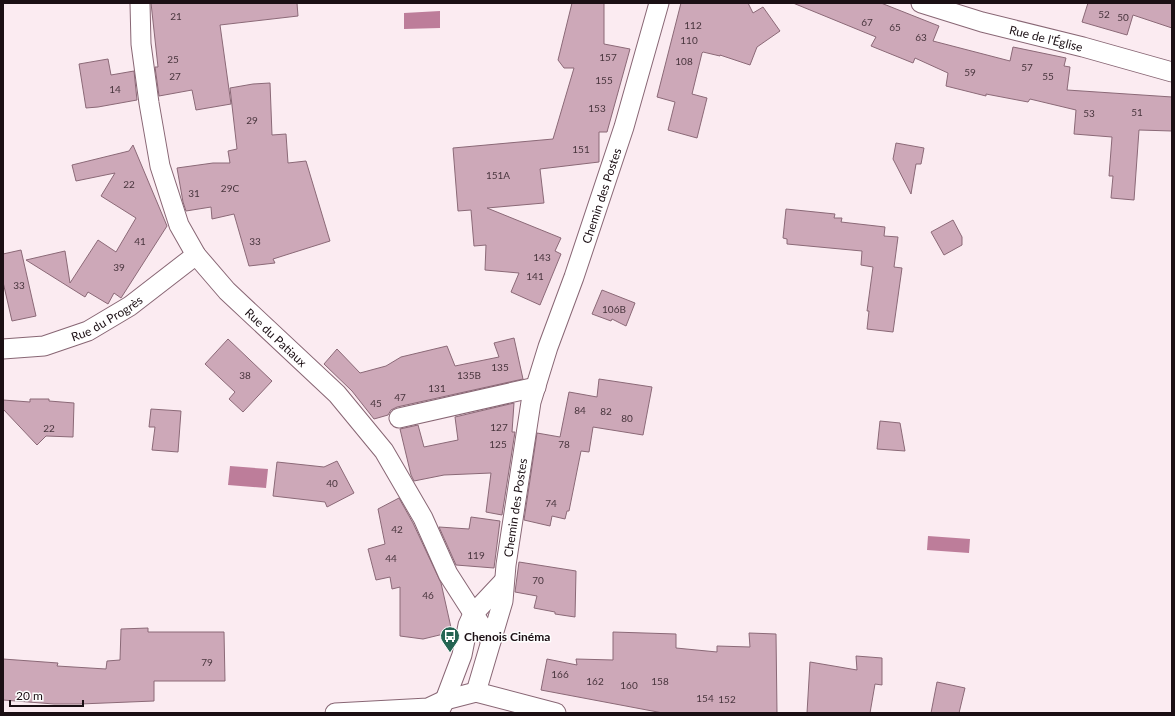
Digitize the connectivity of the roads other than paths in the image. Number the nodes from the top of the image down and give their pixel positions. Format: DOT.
graph roads {
  1 [pos="140,3"];
  2 [pos="659,3"];
  3 [pos="921,3"];
  4 [pos="1172,72"];
  5 [pos="196,255"];
  6 [pos="3,349"];
  7 [pos="536,387"];
  8 [pos="399,418"];
  9 [pos="504,581"];
  10 [pos="473,614"];
  11 [pos="491,641"];
  12 [pos="476,692"];
  13 [pos="441,706"];
  14 [pos="335,713"];
  15 [pos="556,713"];
  1 -- 5 [label="street, Rue du Patiaux"];
  2 -- 7 [label="street, Chemin des Postes"];
  3 -- 4 [label="street, Rue de l'Église"];
  5 -- 6 [label="street, Rue du Progrès"];
  5 -- 10 [label="street, Rue du Patiaux"];
  7 -- 8 [label="street"];
  7 -- 9 [label="street, Chemin des Postes"];
  9 -- 10 [label="street"];
  9 -- 11 [label="street, Chemin des Postes"];
  10 -- 11 [label="street, Rue du Patiaux"];
  10 -- 13 [label="street"];
  11 -- 12 [label="street, Chemin des Postes"];
  12 -- 13 [label="street"];
  12 -- 15 [label="street"];
  13 -- 14 [label="street"];
}
